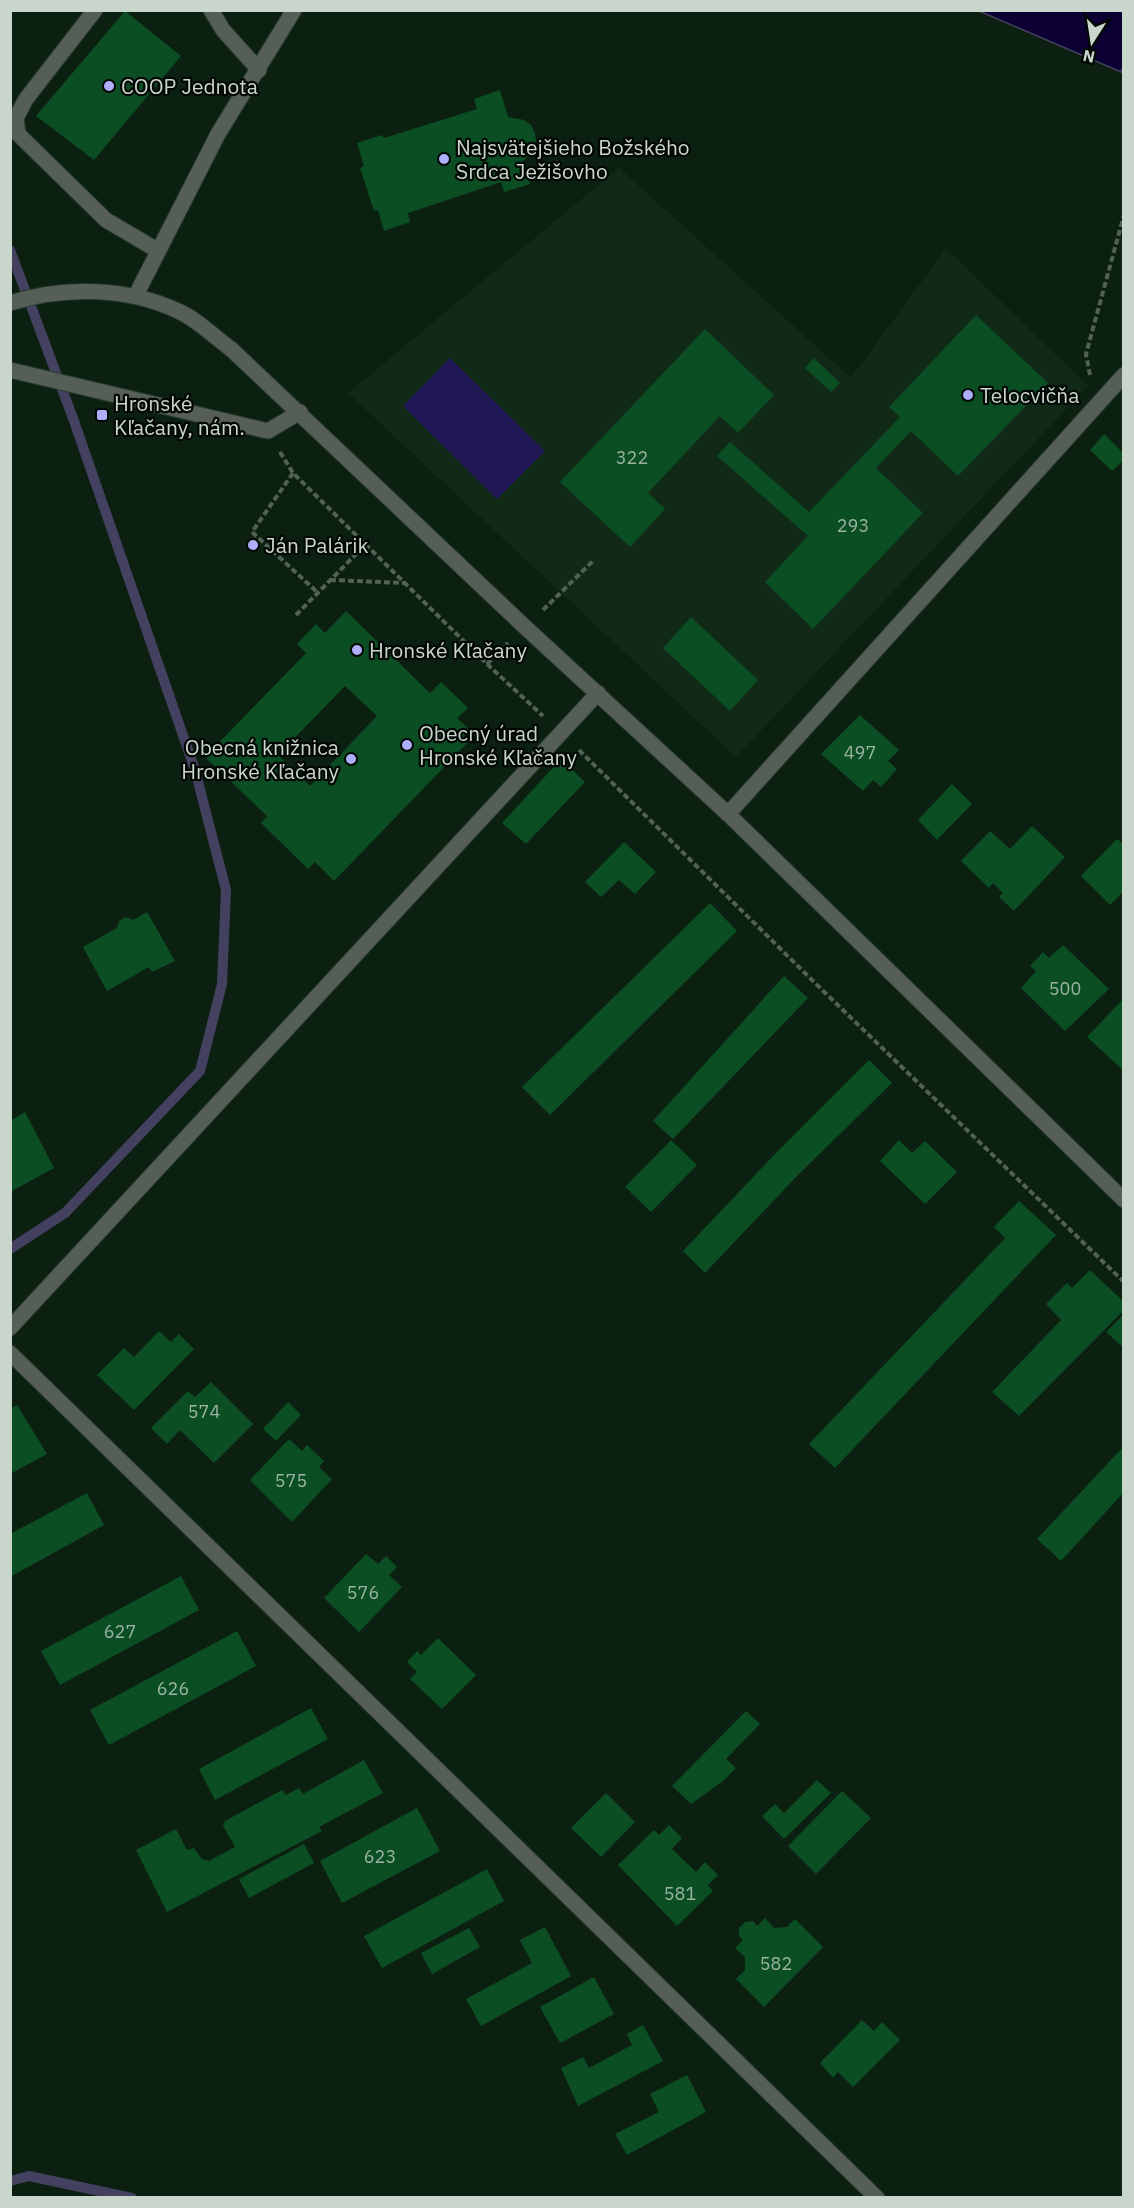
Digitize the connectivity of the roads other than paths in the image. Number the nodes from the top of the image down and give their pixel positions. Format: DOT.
graph roads {
  1 [pos="95,10"];
  2 [pos="211,10"];
  3 [pos="294,10"];
  4 [pos="259,70"];
  5 [pos="157,250"];
  6 [pos="136,295"];
  7 [pos="10,303"];
  8 [pos="10,370"];
  9 [pos="1124,375"];
  10 [pos="300,412"];
  11 [pos="598,693"];
  12 [pos="728,814"];
  13 [pos="1124,1200"];
  14 [pos="10,1328"];
  15 [pos="10,1353"];
  16 [pos="877,2198"];
  1 -- 5 [label="street"];
  2 -- 4 [label="street"];
  3 -- 4 [label="street"];
  4 -- 5 [label="street"];
  5 -- 6 [label="street"];
  6 -- 7 [label="street"];
  6 -- 10 [label="street"];
  8 -- 10 [label="street"];
  9 -- 12 [label="street"];
  10 -- 11 [label="street"];
  11 -- 12 [label="street"];
  11 -- 14 [label="street"];
  12 -- 13 [label="street"];
  15 -- 16 [label="street"];
}
